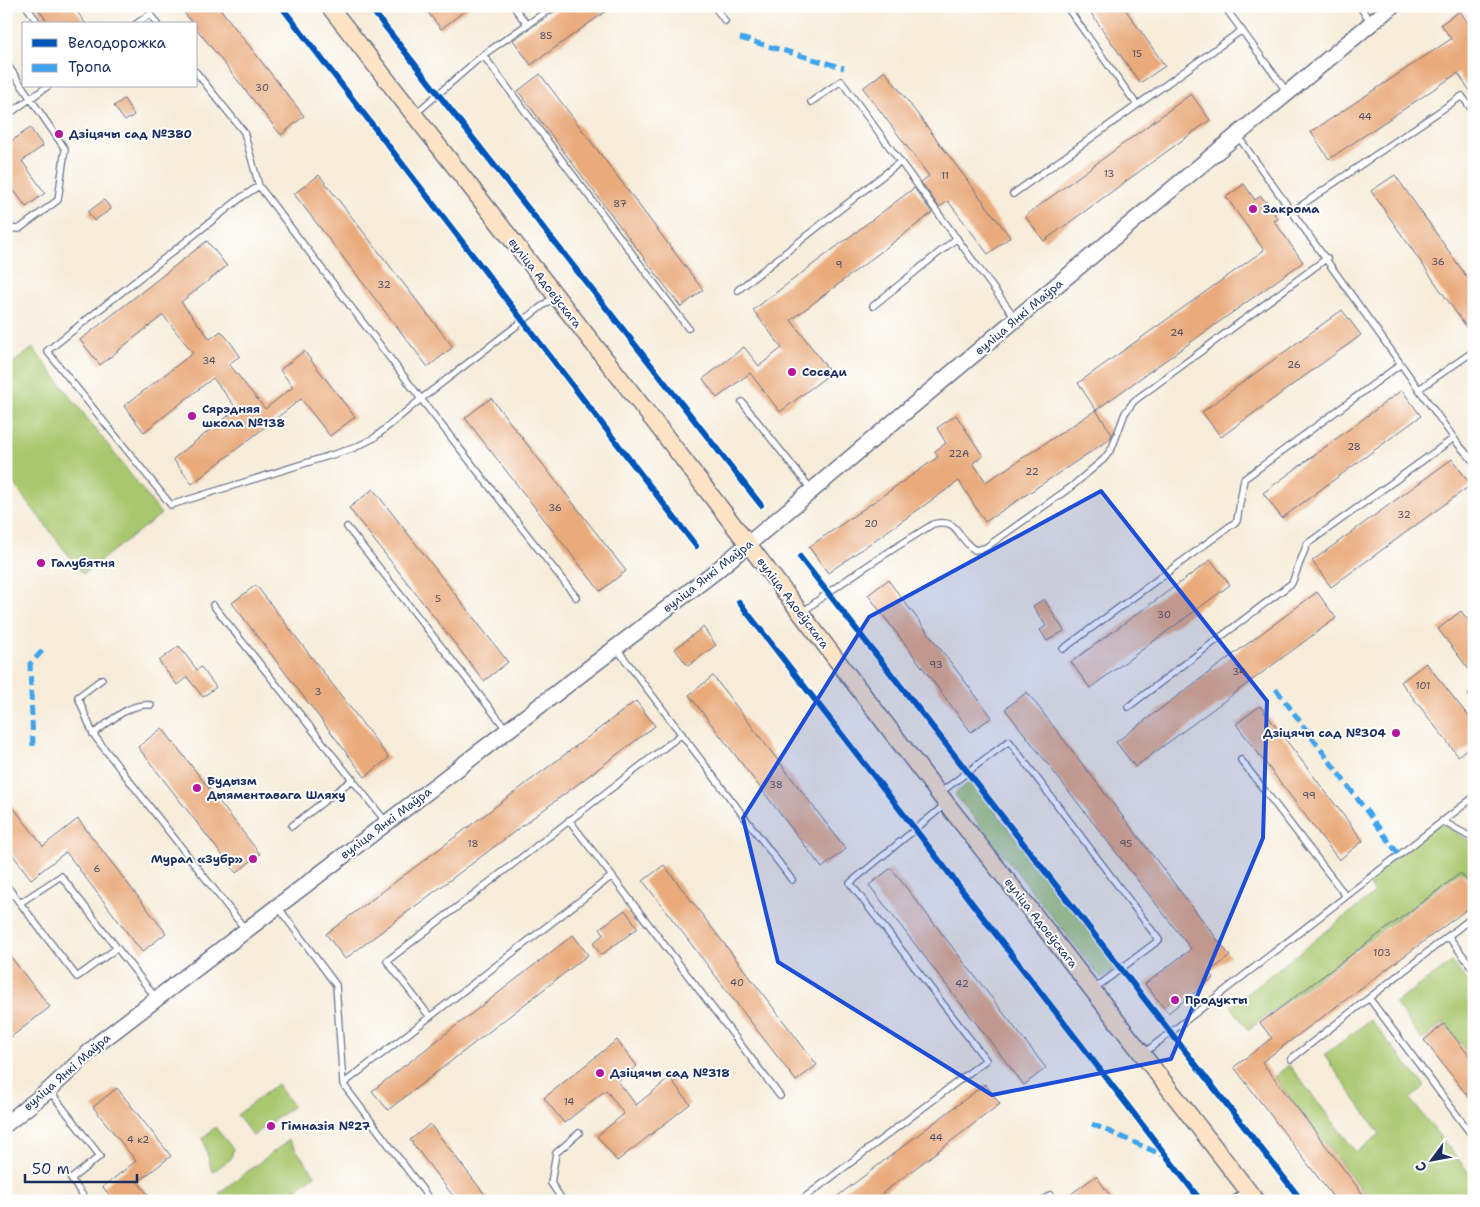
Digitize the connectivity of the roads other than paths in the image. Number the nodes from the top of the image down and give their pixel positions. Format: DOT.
graph roads {
  1 [pos="26,6"];
  2 [pos="328,6"];
  3 [pos="513,6"];
  4 [pos="554,6"];
  5 [pos="714,6"];
  6 [pos="1066,6"];
  7 [pos="1224,6"];
  8 [pos="1359,6"];
  9 [pos="1392,6"];
  10 [pos="725,21"];
  11 [pos="38,22"];
  12 [pos="139,22"];
  13 [pos="156,22"];
  14 [pos="1372,23"];
  15 [pos="527,24"];
  16 [pos="1242,30"];
  17 [pos="483,55"];
  18 [pos="6,66"];
  19 [pos="198,74"];
  20 [pos="22,85"];
  21 [pos="25,88"];
  22 [pos="45,88"];
  23 [pos="1288,92"];
  24 [pos="32,98"];
  25 [pos="811,102"];
  26 [pos="1137,105"];
  27 [pos="1474,113"];
  28 [pos="6,116"];
  29 [pos="414,116"];
  30 [pos="1237,135"];
  31 [pos="900,162"];
  32 [pos="259,186"];
  33 [pos="1013,194"];
  34 [pos="1293,211"];
  35 [pos="6,228"];
  36 [pos="957,238"];
  37 [pos="1327,258"];
  38 [pos="738,290"];
  39 [pos="555,296"];
  40 [pos="873,306"];
  41 [pos="1016,319"];
  42 [pos="688,328"];
  43 [pos="1474,351"];
  44 [pos="1401,364"];
  45 [pos="1419,389"];
  46 [pos="422,399"];
  47 [pos="742,402"];
  48 [pos="1454,438"];
  49 [pos="1474,462"];
  50 [pos="812,491"];
  51 [pos="347,528"];
  52 [pos="748,544"];
  53 [pos="576,597"];
  54 [pos="213,605"];
  55 [pos="801,613"];
  56 [pos="616,647"];
  57 [pos="1063,649"];
  58 [pos="102,679"];
  59 [pos="151,705"];
  60 [pos="1128,707"];
  61 [pos="507,730"];
  62 [pos="93,734"];
  63 [pos="682,734"];
  64 [pos="1241,760"];
  65 [pos="353,779"];
  66 [pos="1474,797"];
  67 [pos="942,799"];
  68 [pos="570,820"];
  69 [pos="1442,821"];
  70 [pos="386,823"];
  71 [pos="292,826"];
  72 [pos="1474,839"];
  73 [pos="612,876"];
  74 [pos="792,880"];
  75 [pos="6,885"];
  76 [pos="1346,896"];
  77 [pos="20,903"];
  78 [pos="278,906"];
  79 [pos="1474,916"];
  80 [pos="246,931"];
  81 [pos="1448,936"];
  82 [pos="117,948"];
  83 [pos="1474,970"];
  84 [pos="1093,990"];
  85 [pos="156,998"];
  86 [pos="1369,998"];
  87 [pos="430,1017"];
  88 [pos="1142,1055"];
  89 [pos="1291,1059"];
  90 [pos="343,1084"];
  91 [pos="50,1090"];
  92 [pos="780,1096"];
  93 [pos="6,1124"];
  94 [pos="579,1133"];
  95 [pos="1474,1138"];
  96 [pos="1050,1195"];
  97 [pos="1252,1195"];
  98 [pos="87,1201"];
  99 [pos="431,1201"];
  100 [pos="564,1201"];
  101 [pos="800,1201"];
  102 [pos="1043,1201"];
  103 [pos="1232,1201"];
  1 -- 11 [label="lane"];
  2 -- 29 [label="main road, вуліца Адоеўскага"];
  3 -- 15 [label="lane"];
  4 -- 15 [label="lane"];
  5 -- 10 [label="lane"];
  6 -- 26 [label="lane"];
  7 -- 16 [label="lane"];
  8 -- 14 [label="lane"];
  9 -- 14 [label="street, вуліца Янкі Маўра"];
  12 -- 13 [label="lane"];
  14 -- 23 [label="street, вуліца Янкі Маўра"];
  15 -- 17 [label="lane"];
  16 -- 23 [label="lane"];
  16 -- 26 [label="lane"];
  17 -- 29 [label="lane"];
  17 -- 42 [label="lane"];
  18 -- 20 [label="lane"];
  19 -- 32 [label="lane"];
  21 -- 24 [label="lane"];
  22 -- 24 [label="lane"];
  23 -- 30 [label="street, вуліца Янкі Маўра"];
  24 -- 28 [label="lane"];
  24 -- 35 [label="lane"];
  25 -- 31 [label="lane"];
  26 -- 33 [label="lane"];
  27 -- 34 [label="lane"];
  29 -- 39 [label="main road, вуліца Адоеўскага"];
  30 -- 34 [label="lane"];
  30 -- 41 [label="street, вуліца Янкі Маўра"];
  31 -- 36 [label="lane"];
  31 -- 38 [label="lane"];
  32 -- 46 [label="lane"];
  32 -- 46 [label="lane"];
  34 -- 37 [label="lane"];
  36 -- 40 [label="lane"];
  36 -- 41 [label="lane"];
  37 -- 44 [label="lane"];
  37 -- 55 [label="lane"];
  39 -- 46 [label="lane"];
  39 -- 52 [label="main road, вуліца Адоеўскага"];
  41 -- 50 [label="street, вуліца Янкі Маўра"];
  43 -- 45 [label="lane"];
  44 -- 45 [label="lane"];
  44 -- 57 [label="lane"];
  45 -- 48 [label="lane"];
  46 -- 53 [label="lane"];
  47 -- 50 [label="lane"];
  48 -- 49 [label="lane"];
  48 -- 60 [label="lane"];
  50 -- 52 [label="street, вуліца Янкі Маўра"];
  51 -- 61 [label="lane"];
  52 -- 55 [label="main road, вуліца Адоеўскага"];
  52 -- 56 [label="street, вуліца Янкі Маўра"];
  54 -- 65 [label="lane"];
  55 -- 67 [label="main road, вуліца Адоеўскага"];
  56 -- 61 [label="street, вуліца Янкі Маўра"];
  56 -- 63 [label="lane"];
  58 -- 62 [label="lane"];
  59 -- 62 [label="lane"];
  61 -- 70 [label="street, вуліца Янкі Маўра"];
  62 -- 80 [label="lane"];
  63 -- 68 [label="lane"];
  63 -- 74 [label="lane"];
  64 -- 76 [label="lane"];
  65 -- 70 [label="lane"];
  65 -- 71 [label="lane"];
  66 -- 69 [label="lane"];
  67 -- 84 [label="main road, вуліца Адоеўскага"];
  67 -- 84 [label="lane"];
  67 -- 101 [label="lane"];
  68 -- 73 [label="lane"];
  68 -- 87 [label="lane"];
  69 -- 72 [label="lane"];
  69 -- 76 [label="lane"];
  70 -- 78 [label="street, вуліца Янкі Маўра"];
  73 -- 87 [label="lane"];
  73 -- 92 [label="lane"];
  75 -- 77 [label="lane"];
  76 -- 88 [label="lane"];
  77 -- 82 [label="lane"];
  77 -- 82 [label="lane"];
  78 -- 80 [label="street, вуліца Янкі Маўра"];
  78 -- 90 [label="lane"];
  79 -- 81 [label="lane"];
  80 -- 85 [label="street, вуліца Янкі Маўра"];
  81 -- 83 [label="lane"];
  81 -- 86 [label="lane"];
  82 -- 85 [label="lane"];
  84 -- 88 [label="main road, вуліца Адоеўскага"];
  85 -- 91 [label="street, вуліца Янкі Маўра"];
  86 -- 89 [label="lane"];
  86 -- 95 [label="lane"];
  87 -- 90 [label="lane"];
  88 -- 97 [label="main road, вуліца Адоеўскага"];
  90 -- 99 [label="lane"];
  91 -- 93 [label="street, вуліца Янкі Маўра"];
  91 -- 98 [label="lane"];
  94 -- 100 [label="lane"];
  96 -- 102 [label="lane"];
  97 -- 103 [label="lane"];
}
